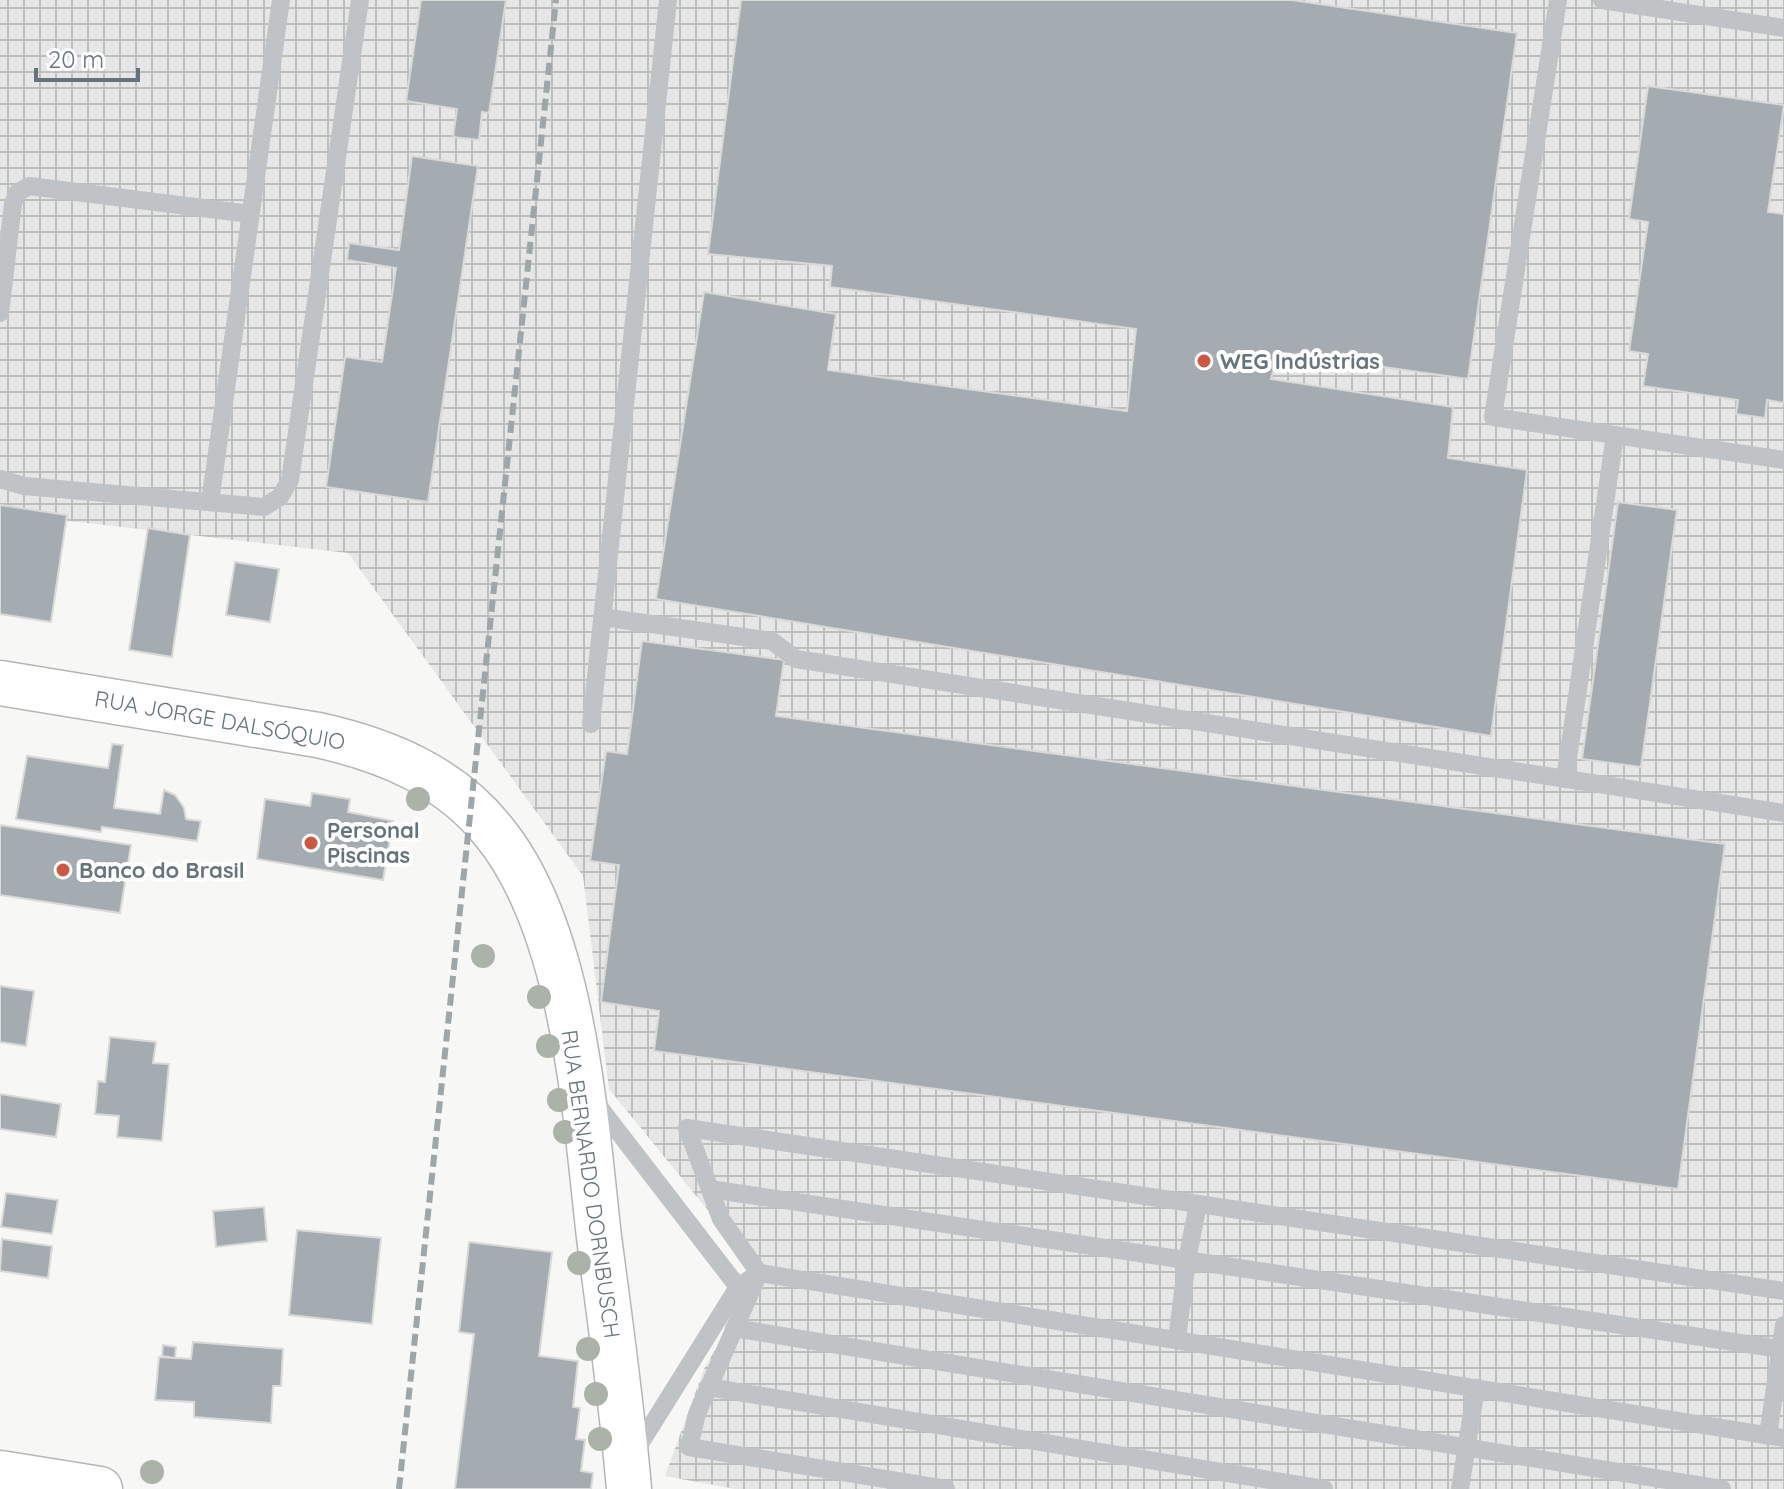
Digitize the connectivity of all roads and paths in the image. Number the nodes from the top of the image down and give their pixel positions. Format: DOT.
graph roads {
  1 [pos="281,0"];
  2 [pos="360,0"];
  3 [pos="668,0"];
  4 [pos="1558,0"];
  5 [pos="1602,0"];
  6 [pos="1784,28"];
  7 [pos="250,214"];
  8 [pos="0,313"];
  9 [pos="1615,435"];
  10 [pos="1784,460"];
  11 [pos="0,479"];
  12 [pos="210,502"];
  13 [pos="602,617"];
  14 [pos="0,683"];
  15 [pos="591,724"];
  16 [pos="1565,779"];
  17 [pos="471,807"];
  18 [pos="1784,813"];
  19 [pos="581,1083"];
  20 [pos="710,1189"];
  21 [pos="1198,1204"];
  22 [pos="1187,1260"];
  23 [pos="759,1273"];
  24 [pos="738,1287"];
  25 [pos="1784,1291"];
  26 [pos="1784,1325"];
  27 [pos="734,1328"];
  28 [pos="1177,1339"];
  29 [pos="1781,1349"];
  30 [pos="708,1387"];
  31 [pos="1476,1388"];
  32 [pos="1776,1437"];
  33 [pos="1467,1447"];
  34 [pos="0,1473"];
  35 [pos="628,1477"];
  36 [pos="100,1489"];
  37 [pos="946,1489"];
  38 [pos="1324,1489"];
  39 [pos="1460,1489"];
  40 [pos="1722,1489"];
  1 -- 7 [label="lane"];
  2 -- 12 [label="lane"];
  3 -- 13 [label="lane"];
  4 -- 9 [label="lane"];
  5 -- 6 [label="lane"];
  7 -- 8 [label="lane"];
  7 -- 12 [label="lane"];
  9 -- 10 [label="lane"];
  9 -- 16 [label="lane"];
  11 -- 12 [label="lane"];
  13 -- 15 [label="lane"];
  13 -- 16 [label="lane"];
  14 -- 17 [label="main road, RUA JORGE DALSÓQUIO"];
  16 -- 18 [label="lane"];
  17 -- 19 [label="main road, RUA BERNARDO DORNBUSCH"];
  19 -- 24 [label="lane"];
  19 -- 35 [label="main road, RUA BERNARDO DORNBUSCH"];
  20 -- 21 [label="lane"];
  20 -- 22 [label="lane"];
  20 -- 23 [label="lane"];
  21 -- 22 [label="lane"];
  21 -- 25 [label="lane"];
  22 -- 28 [label="lane"];
  22 -- 29 [label="lane"];
  23 -- 24 [label="lane"];
  23 -- 27 [label="lane"];
  23 -- 28 [label="lane"];
  24 -- 35 [label="lane"];
  26 -- 29 [label="lane"];
  27 -- 30 [label="lane"];
  27 -- 33 [label="lane"];
  28 -- 31 [label="lane"];
  29 -- 32 [label="lane"];
  30 -- 37 [label="lane"];
  30 -- 38 [label="lane"];
  31 -- 32 [label="lane"];
  31 -- 33 [label="lane"];
  33 -- 39 [label="lane"];
  33 -- 40 [label="lane"];
  34 -- 36 [label="main road"];
}
